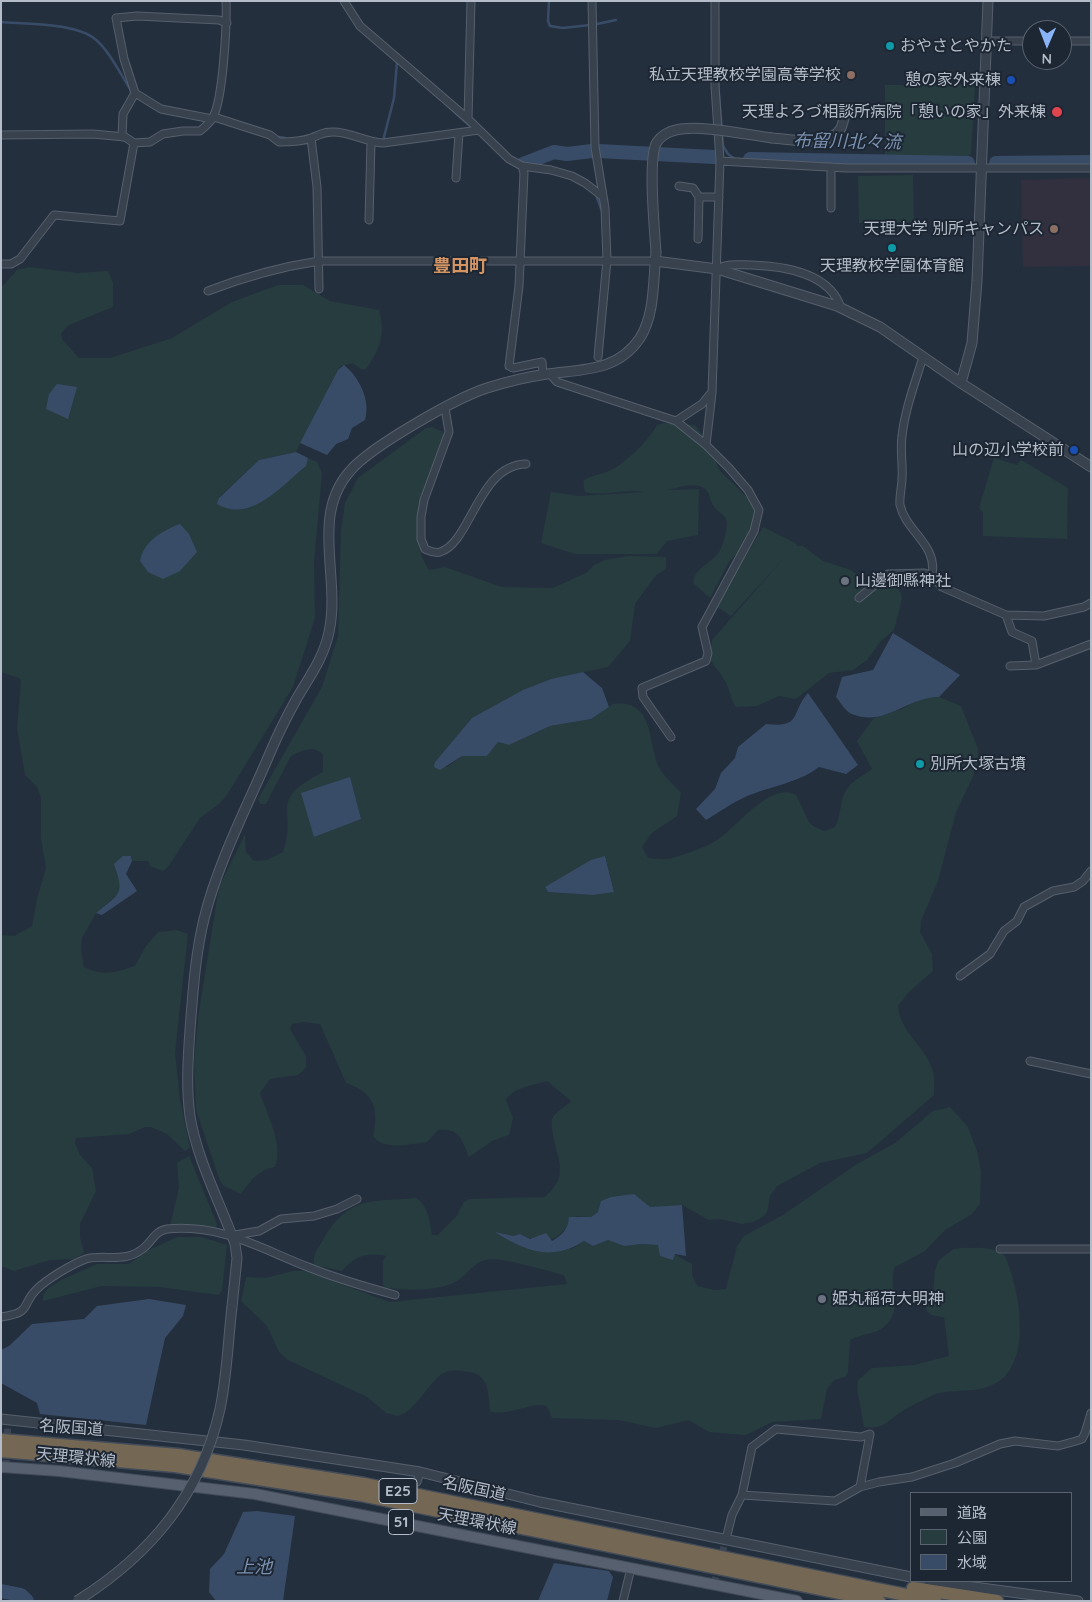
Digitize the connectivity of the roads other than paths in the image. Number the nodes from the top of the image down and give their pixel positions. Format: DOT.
graph roads {
  1 [pos="226,1"];
  2 [pos="344,1"];
  3 [pos="471,1"];
  4 [pos="592,1"];
  5 [pos="715,1"];
  6 [pos="988,1"];
  7 [pos="227,23"];
  8 [pos="987,40"];
  9 [pos="1022,41"];
  10 [pos="1072,41"];
  11 [pos="1091,41"];
  12 [pos="135,93"];
  13 [pos="846,112"];
  14 [pos="213,118"];
  15 [pos="468,119"];
  16 [pos="478,130"];
  17 [pos="458,133"];
  18 [pos="1,135"];
  19 [pos="122,137"];
  20 [pos="311,138"];
  21 [pos="371,142"];
  22 [pos="134,143"];
  23 [pos="720,161"];
  24 [pos="982,164"];
  25 [pos="522,166"];
  26 [pos="831,167"];
  27 [pos="1091,168"];
  28 [pos="456,178"];
  29 [pos="679,186"];
  30 [pos="602,196"];
  31 [pos="699,197"];
  32 [pos="719,197"];
  33 [pos="831,208"];
  34 [pos="368,220"];
  35 [pos="698,239"];
  36 [pos="655,257"];
  37 [pos="607,260"];
  38 [pos="520,261"];
  39 [pos="318,262"];
  40 [pos="1,264"];
  41 [pos="717,269"];
  42 [pos="319,289"];
  43 [pos="208,291"];
  44 [pos="841,308"];
  45 [pos="598,357"];
  46 [pos="923,358"];
  47 [pos="546,374"];
  48 [pos="961,383"];
  49 [pos="712,393"];
  50 [pos="445,408"];
  51 [pos="676,421"];
  52 [pos="706,445"];
  53 [pos="526,464"];
  54 [pos="1091,467"];
  55 [pos="932,576"];
  56 [pos="859,598"];
  57 [pos="1091,603"];
  58 [pos="1006,615"];
  59 [pos="1091,644"];
  60 [pos="1036,665"];
  61 [pos="1010,666"];
  62 [pos="671,737"];
  63 [pos="1091,871"];
  64 [pos="960,976"];
  65 [pos="1030,1061"];
  66 [pos="1091,1074"];
  67 [pos="357,1199"];
  68 [pos="232,1235"];
  69 [pos="1000,1249"];
  70 [pos="1091,1249"];
  71 [pos="395,1295"];
  72 [pos="1,1317"];
  73 [pos="1091,1413"];
  74 [pos="1,1419"];
  75 [pos="1,1440"];
  76 [pos="1,1451"];
  77 [pos="1,1467"];
  78 [pos="420,1472"];
  79 [pos="417,1482"];
  80 [pos="860,1487"];
  81 [pos="742,1495"];
  82 [pos="726,1540"];
  83 [pos="704,1565"];
  84 [pos="631,1568"];
  85 [pos="789,1571"];
  86 [pos="910,1577"];
  87 [pos="936,1582"];
  88 [pos="77,1601"];
  89 [pos="623,1601"];
  90 [pos="797,1601"];
  91 [pos="856,1601"];
  92 [pos="879,1601"];
  93 [pos="935,1601"];
  94 [pos="997,1601"];
  95 [pos="1078,1601"];
  1 -- 7 [label="street"];
  2 -- 15 [label="street"];
  3 -- 15 [label="street"];
  4 -- 30 [label="street"];
  5 -- 23 [label="street"];
  6 -- 8 [label="street"];
  7 -- 12 [label="street"];
  7 -- 14 [label="street"];
  8 -- 9 [label="street"];
  8 -- 24 [label="street"];
  10 -- 11 [label="street"];
  12 -- 14 [label="street"];
  12 -- 19 [label="street"];
  13 -- 36 [label="street, bridge"];
  14 -- 20 [label="street"];
  14 -- 22 [label="street"];
  15 -- 16 [label="street"];
  16 -- 17 [label="street"];
  16 -- 25 [label="street"];
  17 -- 21 [label="street"];
  17 -- 28 [label="street"];
  18 -- 19 [label="street"];
  19 -- 22 [label="street"];
  20 -- 21 [label="street"];
  20 -- 39 [label="street"];
  21 -- 34 [label="street"];
  22 -- 40 [label="street"];
  23 -- 26 [label="street"];
  23 -- 32 [label="street"];
  24 -- 26 [label="street"];
  24 -- 27 [label="street"];
  24 -- 48 [label="street"];
  25 -- 30 [label="street"];
  25 -- 38 [label="street"];
  26 -- 33 [label="street"];
  29 -- 31 [label="street"];
  30 -- 37 [label="street"];
  31 -- 32 [label="street"];
  31 -- 35 [label="street"];
  32 -- 41 [label="street"];
  36 -- 37 [label="street"];
  36 -- 41 [label="street"];
  36 -- 47 [label="street"];
  37 -- 38 [label="street"];
  37 -- 45 [label="street"];
  38 -- 39 [label="street"];
  38 -- 47 [label="street"];
  39 -- 42 [label="street"];
  39 -- 43 [label="street"];
  41 -- 44 [label="street"];
  41 -- 44 [label="street"];
  41 -- 49 [label="street"];
  44 -- 46 [label="street"];
  46 -- 48 [label="street"];
  46 -- 55 [label="street"];
  47 -- 50 [label="street"];
  47 -- 51 [label="street"];
  48 -- 54 [label="street"];
  49 -- 51 [label="street"];
  49 -- 52 [label="street"];
  50 -- 53 [label="street"];
  50 -- 68 [label="street"];
  51 -- 52 [label="street"];
  52 -- 62 [label="street"];
  55 -- 56 [label="street"];
  55 -- 58 [label="street"];
  57 -- 58 [label="street"];
  58 -- 60 [label="street"];
  59 -- 60 [label="street"];
  60 -- 61 [label="street"];
  63 -- 64 [label="street"];
  65 -- 66 [label="street"];
  67 -- 68 [label="street"];
  68 -- 71 [label="street"];
  68 -- 72 [label="street"];
  68 -- 88 [label="street, bridge"];
  69 -- 70 [label="street"];
  73 -- 80 [label="street"];
  74 -- 78 [label="street"];
  75 -- 85 [label="highway, 名阪国道 / E25"];
  76 -- 83 [label="highway, 名阪国道 / E25"];
  77 -- 84 [label="main road, 天理環状線 / 51"];
  78 -- 79 [label="street"];
  78 -- 82 [label="street"];
  80 -- 81 [label="street"];
  80 -- 81 [label="street"];
  81 -- 82 [label="street"];
  82 -- 86 [label="street"];
  83 -- 91 [label="highway, E25"];
  83 -- 92 [label="highway, 名阪国道 / E25"];
  84 -- 89 [label="street"];
  84 -- 90 [label="main road, 天理環状線 / 51"];
  85 -- 93 [label="highway, 名阪国道 / E25"];
  85 -- 94 [label="highway, E25"];
  87 -- 95 [label="street"];
}
